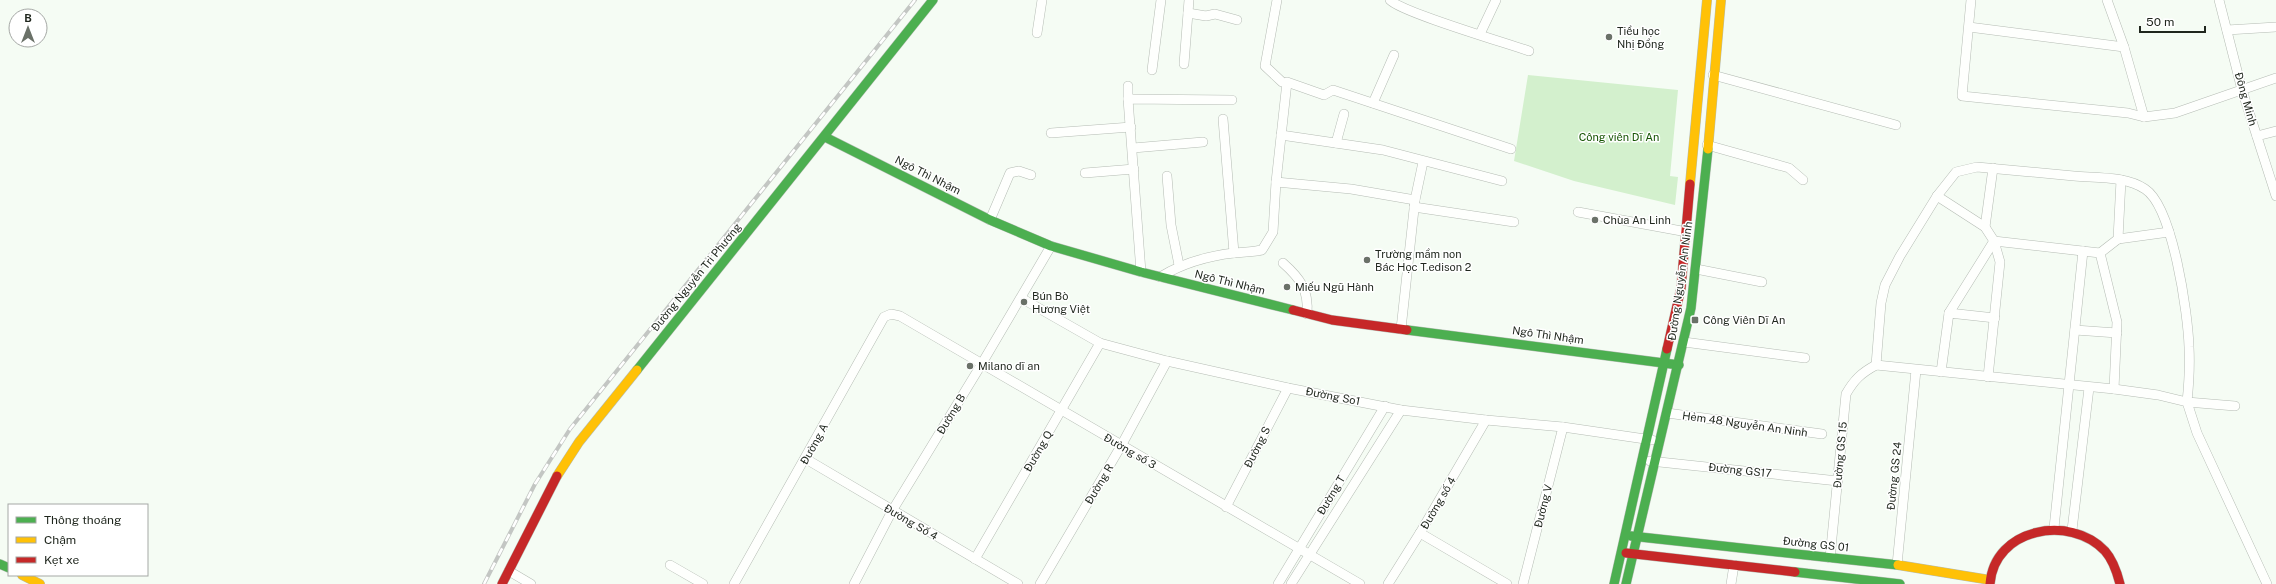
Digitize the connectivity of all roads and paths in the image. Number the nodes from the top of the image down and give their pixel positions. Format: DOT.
graph roads {
  1 [pos="933,0"];
  2 [pos="1042,0"];
  3 [pos="1161,0"];
  4 [pos="1189,0"];
  5 [pos="1277,0"];
  6 [pos="1390,0"];
  7 [pos="1496,0"];
  8 [pos="1707,0"];
  9 [pos="1718,0"];
  10 [pos="1971,0"];
  11 [pos="2107,0"];
  12 [pos="2219,0"];
  13 [pos="1188,13"];
  14 [pos="1238,20"];
  15 [pos="1969,27"];
  16 [pos="2276,27"];
  17 [pos="2227,30"];
  18 [pos="1037,33"];
  19 [pos="1480,34"];
  20 [pos="2124,47"];
  21 [pos="1529,51"];
  22 [pos="1394,55"];
  23 [pos="1184,64"];
  24 [pos="1152,70"];
  25 [pos="1713,75"];
  26 [pos="2276,78"];
  27 [pos="1282,82"];
  28 [pos="1128,86"];
  29 [pos="2242,90"];
  30 [pos="1128,99"];
  31 [pos="1232,100"];
  32 [pos="1373,103"];
  33 [pos="1344,114"];
  34 [pos="2144,117"];
  35 [pos="1223,119"];
  36 [pos="1896,125"];
  37 [pos="1131,126"];
  38 [pos="2276,131"];
  39 [pos="1051,133"];
  40 [pos="1281,134"];
  41 [pos="824,136"];
  42 [pos="2257,136"];
  43 [pos="1203,142"];
  44 [pos="1336,143"];
  45 [pos="1707,145"];
  46 [pos="1133,148"];
  47 [pos="1511,149"];
  48 [pos="1423,162"];
  49 [pos="1993,168"];
  50 [pos="1134,169"];
  51 [pos="1085,173"];
  52 [pos="1030,175"];
  53 [pos="1167,176"];
  54 [pos="1803,180"];
  55 [pos="2121,180"];
  56 [pos="1502,181"];
  57 [pos="1276,182"];
  58 [pos="1937,196"];
  59 [pos="2276,196"];
  60 [pos="1414,203"];
  61 [pos="1578,212"];
  62 [pos="990,220"];
  63 [pos="1514,222"];
  64 [pos="1985,227"];
  65 [pos="1687,232"];
  66 [pos="2169,232"];
  67 [pos="1700,234"];
  68 [pos="2118,239"];
  69 [pos="1994,241"];
  70 [pos="1051,246"];
  71 [pos="2082,251"];
  72 [pos="1234,253"];
  73 [pos="2100,253"];
  74 [pos="1283,263"];
  75 [pos="1179,265"];
  76 [pos="1696,269"];
  77 [pos="1142,272"];
  78 [pos="1160,277"];
  79 [pos="1762,282"];
  80 [pos="1021,298"];
  81 [pos="1949,313"];
  82 [pos="1307,314"];
  83 [pos="900,316"];
  84 [pos="1995,318"];
  85 [pos="1401,329"];
  86 [pos="2075,330"];
  87 [pos="2117,333"];
  88 [pos="1684,342"];
  89 [pos="1100,343"];
  90 [pos="1805,358"];
  91 [pos="1167,361"];
  92 [pos="1666,363"];
  93 [pos="981,365"];
  94 [pos="1679,365"];
  95 [pos="1876,365"];
  96 [pos="1916,370"];
  97 [pos="1941,372"];
  98 [pos="1988,377"];
  99 [pos="2069,386"];
  100 [pos="1288,388"];
  101 [pos="2089,388"];
  102 [pos="2114,389"];
  103 [pos="2187,402"];
  104 [pos="1385,406"];
  105 [pos="2235,406"];
  106 [pos="1401,410"];
  107 [pos="1062,411"];
  108 [pos="1667,413"];
  109 [pos="1486,420"];
  110 [pos="1563,427"];
  111 [pos="1822,434"];
  112 [pos="1648,440"];
  113 [pos="1660,441"];
  114 [pos="1121,446"];
  115 [pos="806,459"];
  116 [pos="1643,460"];
  117 [pos="1655,461"];
  118 [pos="1838,481"];
  119 [pos="1226,506"];
  120 [pos="892,511"];
  121 [pos="2054,528"];
  122 [pos="2072,530"];
  123 [pos="1420,533"];
  124 [pos="1626,535"];
  125 [pos="1638,537"];
  126 [pos="1736,548"];
  127 [pos="1299,549"];
  128 [pos="1621,552"];
  129 [pos="1308,554"];
  130 [pos="1634,554"];
  131 [pos="1830,558"];
  132 [pos="975,559"];
  133 [pos="1734,565"];
  134 [pos="1897,565"];
  135 [pos="670,566"];
  136 [pos="509,571"];
  137 [pos="24,576"];
  138 [pos="1828,580"];
  139 [pos="1990,582"];
  140 [pos="856,583"];
  141 [pos="40,584"];
  142 [pos="502,584"];
  143 [pos="531,584"];
  144 [pos="703,584"];
  145 [pos="734,584"];
  146 [pos="1018,584"];
  147 [pos="1040,584"];
  148 [pos="1278,584"];
  149 [pos="1291,584"];
  150 [pos="1360,584"];
  151 [pos="1388,584"];
  152 [pos="1507,584"];
  153 [pos="1523,584"];
  154 [pos="1614,584"];
  155 [pos="1626,584"];
  156 [pos="1731,584"];
  157 [pos="1896,584"];
  158 [pos="2120,584"];
  159 [pos="2266,584"];
  1 -- 41 [label="main road, Đường Nguyễn Tri Phương"];
  2 -- 18 [label="street"];
  3 -- 24 [label="street"];
  4 -- 13 [label="street"];
  5 -- 27 [label="street"];
  6 -- 19 [label="street"];
  7 -- 19 [label="street"];
  8 -- 65 [label="main road, Đường Nguyễn An Ninh"];
  9 -- 25 [label="main road, Đường Nguyễn An Ninh"];
  10 -- 15 [label="street"];
  11 -- 20 [label="street"];
  12 -- 17 [label="street, Đông Minh"];
  13 -- 14 [label="street"];
  13 -- 23 [label="street"];
  15 -- 20 [label="street"];
  15 -- 34 [label="street"];
  16 -- 17 [label="street"];
  17 -- 29 [label="street, Đông Minh"];
  19 -- 21 [label="street"];
  20 -- 34 [label="street"];
  22 -- 32 [label="street"];
  25 -- 36 [label="street"];
  25 -- 45 [label="main road, Đường Nguyễn An Ninh"];
  26 -- 29 [label="street"];
  28 -- 30 [label="street"];
  29 -- 34 [label="street"];
  29 -- 42 [label="street, Đông Minh"];
  30 -- 31 [label="street"];
  30 -- 37 [label="street"];
  32 -- 40 [label="street"];
  32 -- 47 [label="street"];
  33 -- 44 [label="street"];
  35 -- 72 [label="street"];
  37 -- 39 [label="street"];
  37 -- 46 [label="street"];
  38 -- 42 [label="street"];
  40 -- 44 [label="street"];
  40 -- 57 [label="street"];
  41 -- 62 [label="main road, Ngô Thì Nhậm"];
  41 -- 136 [label="main road, Đường Nguyễn Tri Phương"];
  42 -- 59 [label="street, Đông Minh"];
  43 -- 46 [label="street"];
  44 -- 48 [label="street"];
  45 -- 54 [label="street"];
  45 -- 67 [label="main road, Đường Nguyễn An Ninh"];
  46 -- 50 [label="street"];
  48 -- 56 [label="street"];
  48 -- 60 [label="street"];
  49 -- 55 [label="street"];
  49 -- 58 [label="street"];
  49 -- 64 [label="street"];
  50 -- 51 [label="street"];
  50 -- 77 [label="street"];
  52 -- 62 [label="street"];
  53 -- 75 [label="street"];
  55 -- 66 [label="street"];
  55 -- 68 [label="street"];
  57 -- 60 [label="street"];
  57 -- 72 [label="street"];
  58 -- 64 [label="street"];
  58 -- 95 [label="street"];
  60 -- 63 [label="street"];
  60 -- 85 [label="street"];
  61 -- 65 [label="street"];
  62 -- 70 [label="main road, Ngô Thì Nhậm"];
  64 -- 69 [label="street"];
  65 -- 67 [label="main road"];
  65 -- 92 [label="main road, Đường Nguyễn An Ninh"];
  66 -- 68 [label="street"];
  66 -- 103 [label="street"];
  67 -- 76 [label="main road, Đường Nguyễn An Ninh"];
  68 -- 73 [label="street"];
  69 -- 71 [label="street"];
  69 -- 81 [label="street"];
  69 -- 84 [label="street"];
  70 -- 77 [label="main road, Ngô Thì Nhậm"];
  70 -- 80 [label="street, Đường B"];
  71 -- 73 [label="street"];
  71 -- 86 [label="street"];
  72 -- 75 [label="street"];
  73 -- 87 [label="street"];
  74 -- 82 [label="street"];
  75 -- 78 [label="street"];
  76 -- 79 [label="street"];
  76 -- 88 [label="main road, Đường Nguyễn An Ninh"];
  77 -- 78 [label="main road, Ngô Thì Nhậm"];
  78 -- 82 [label="main road, Ngô Thì Nhậm"];
  80 -- 89 [label="street, Đường So1"];
  80 -- 93 [label="street, Đường B"];
  81 -- 84 [label="street"];
  81 -- 97 [label="street"];
  82 -- 85 [label="main road, Ngô Thì Nhậm"];
  83 -- 93 [label="street, Đường số 3"];
  83 -- 115 [label="street, Đường A"];
  84 -- 98 [label="street"];
  85 -- 92 [label="main road, Ngô Thì Nhậm"];
  86 -- 87 [label="street"];
  86 -- 99 [label="street"];
  87 -- 102 [label="street"];
  88 -- 90 [label="street"];
  88 -- 94 [label="main road, Đường Nguyễn An Ninh"];
  89 -- 91 [label="street, Đường So1"];
  89 -- 107 [label="street, Đường Q"];
  91 -- 100 [label="street, Đường So1"];
  91 -- 114 [label="street, Đường R"];
  92 -- 94 [label="main road, Ngô Thì Nhậm"];
  92 -- 112 [label="main road, Đường Nguyễn An Ninh"];
  93 -- 107 [label="street, Đường số 3"];
  93 -- 120 [label="street, Đường B"];
  94 -- 108 [label="main road, Đường Nguyễn An Ninh"];
  95 -- 96 [label="street"];
  95 -- 118 [label="street, Đường GS 15"];
  96 -- 97 [label="street"];
  96 -- 134 [label="street, Đường GS 24"];
  97 -- 98 [label="street"];
  98 -- 99 [label="street"];
  99 -- 101 [label="street"];
  99 -- 121 [label="street"];
  100 -- 104 [label="street, Đường So1"];
  100 -- 119 [label="street, Đường S"];
  101 -- 102 [label="street"];
  101 -- 122 [label="street"];
  102 -- 103 [label="street"];
  103 -- 105 [label="street"];
  103 -- 159 [label="street"];
  104 -- 106 [label="street, Đường So1"];
  104 -- 127 [label="street, Đường T"];
  106 -- 109 [label="street, Đường So1"];
  106 -- 129 [label="street, Đường T"];
  107 -- 114 [label="street, Đường số 3"];
  107 -- 132 [label="street, Đường Q"];
  108 -- 111 [label="street, Hẻm 48 Nguyễn An Ninh"];
  108 -- 113 [label="main road, Đường Nguyễn An Ninh"];
  109 -- 110 [label="street, Đường So1"];
  109 -- 123 [label="street, Đường số 4"];
  110 -- 112 [label="street, Đường So1"];
  110 -- 153 [label="street, Đường V"];
  112 -- 113 [label="street, Đường So1"];
  112 -- 116 [label="main road, Đường Nguyễn An Ninh"];
  113 -- 117 [label="main road, Đường Nguyễn An Ninh"];
  114 -- 119 [label="street, Đường số 3"];
  114 -- 147 [label="street, Đường R"];
  115 -- 120 [label="street, Đường Số 4"];
  115 -- 145 [label="street, Đường A"];
  116 -- 117 [label="street, Đường GS17"];
  116 -- 124 [label="main road, Đường Nguyễn An Ninh"];
  117 -- 118 [label="street, Đường GS17"];
  117 -- 125 [label="main road, Đường Nguyễn An Ninh"];
  118 -- 131 [label="street, Đường GS 15"];
  119 -- 127 [label="street, Đường số 3"];
  120 -- 132 [label="street, Đường Số 4"];
  120 -- 140 [label="street, Đường B"];
  121 -- 122 [label="main road"];
  121 -- 139 [label="main road"];
  122 -- 158 [label="main road"];
  123 -- 151 [label="street, Đường số 4"];
  123 -- 152 [label="street"];
  124 -- 125 [label="main road, Đường GS 01"];
  124 -- 128 [label="main road, Đường Nguyễn An Ninh"];
  125 -- 126 [label="main road, Đường GS 01"];
  125 -- 130 [label="main road, Đường Nguyễn An Ninh"];
  126 -- 131 [label="main road, Đường GS 01"];
  126 -- 133 [label="main road"];
  127 -- 129 [label="street, Đường số 3"];
  127 -- 148 [label="street, Đường T"];
  128 -- 130 [label="main road"];
  128 -- 154 [label="main road, Đường Nguyễn An Ninh"];
  129 -- 149 [label="street, Đường T"];
  129 -- 150 [label="street, Đường số 3"];
  130 -- 133 [label="main road"];
  130 -- 155 [label="main road, Đường Nguyễn An Ninh"];
  131 -- 134 [label="main road, Đường GS 01"];
  131 -- 138 [label="main road"];
  132 -- 146 [label="street, Đường Số 4"];
  133 -- 138 [label="main road"];
  133 -- 156 [label="street"];
  134 -- 139 [label="main road, Đường GS 01"];
  134 -- 157 [label="main road, Đường GS 24"];
  135 -- 144 [label="street"];
  136 -- 142 [label="main road, Đường Nguyễn Tri Phương"];
  136 -- 143 [label="street"];
  137 -- 141 [label="main road"];
  138 -- 157 [label="main road"];
}
